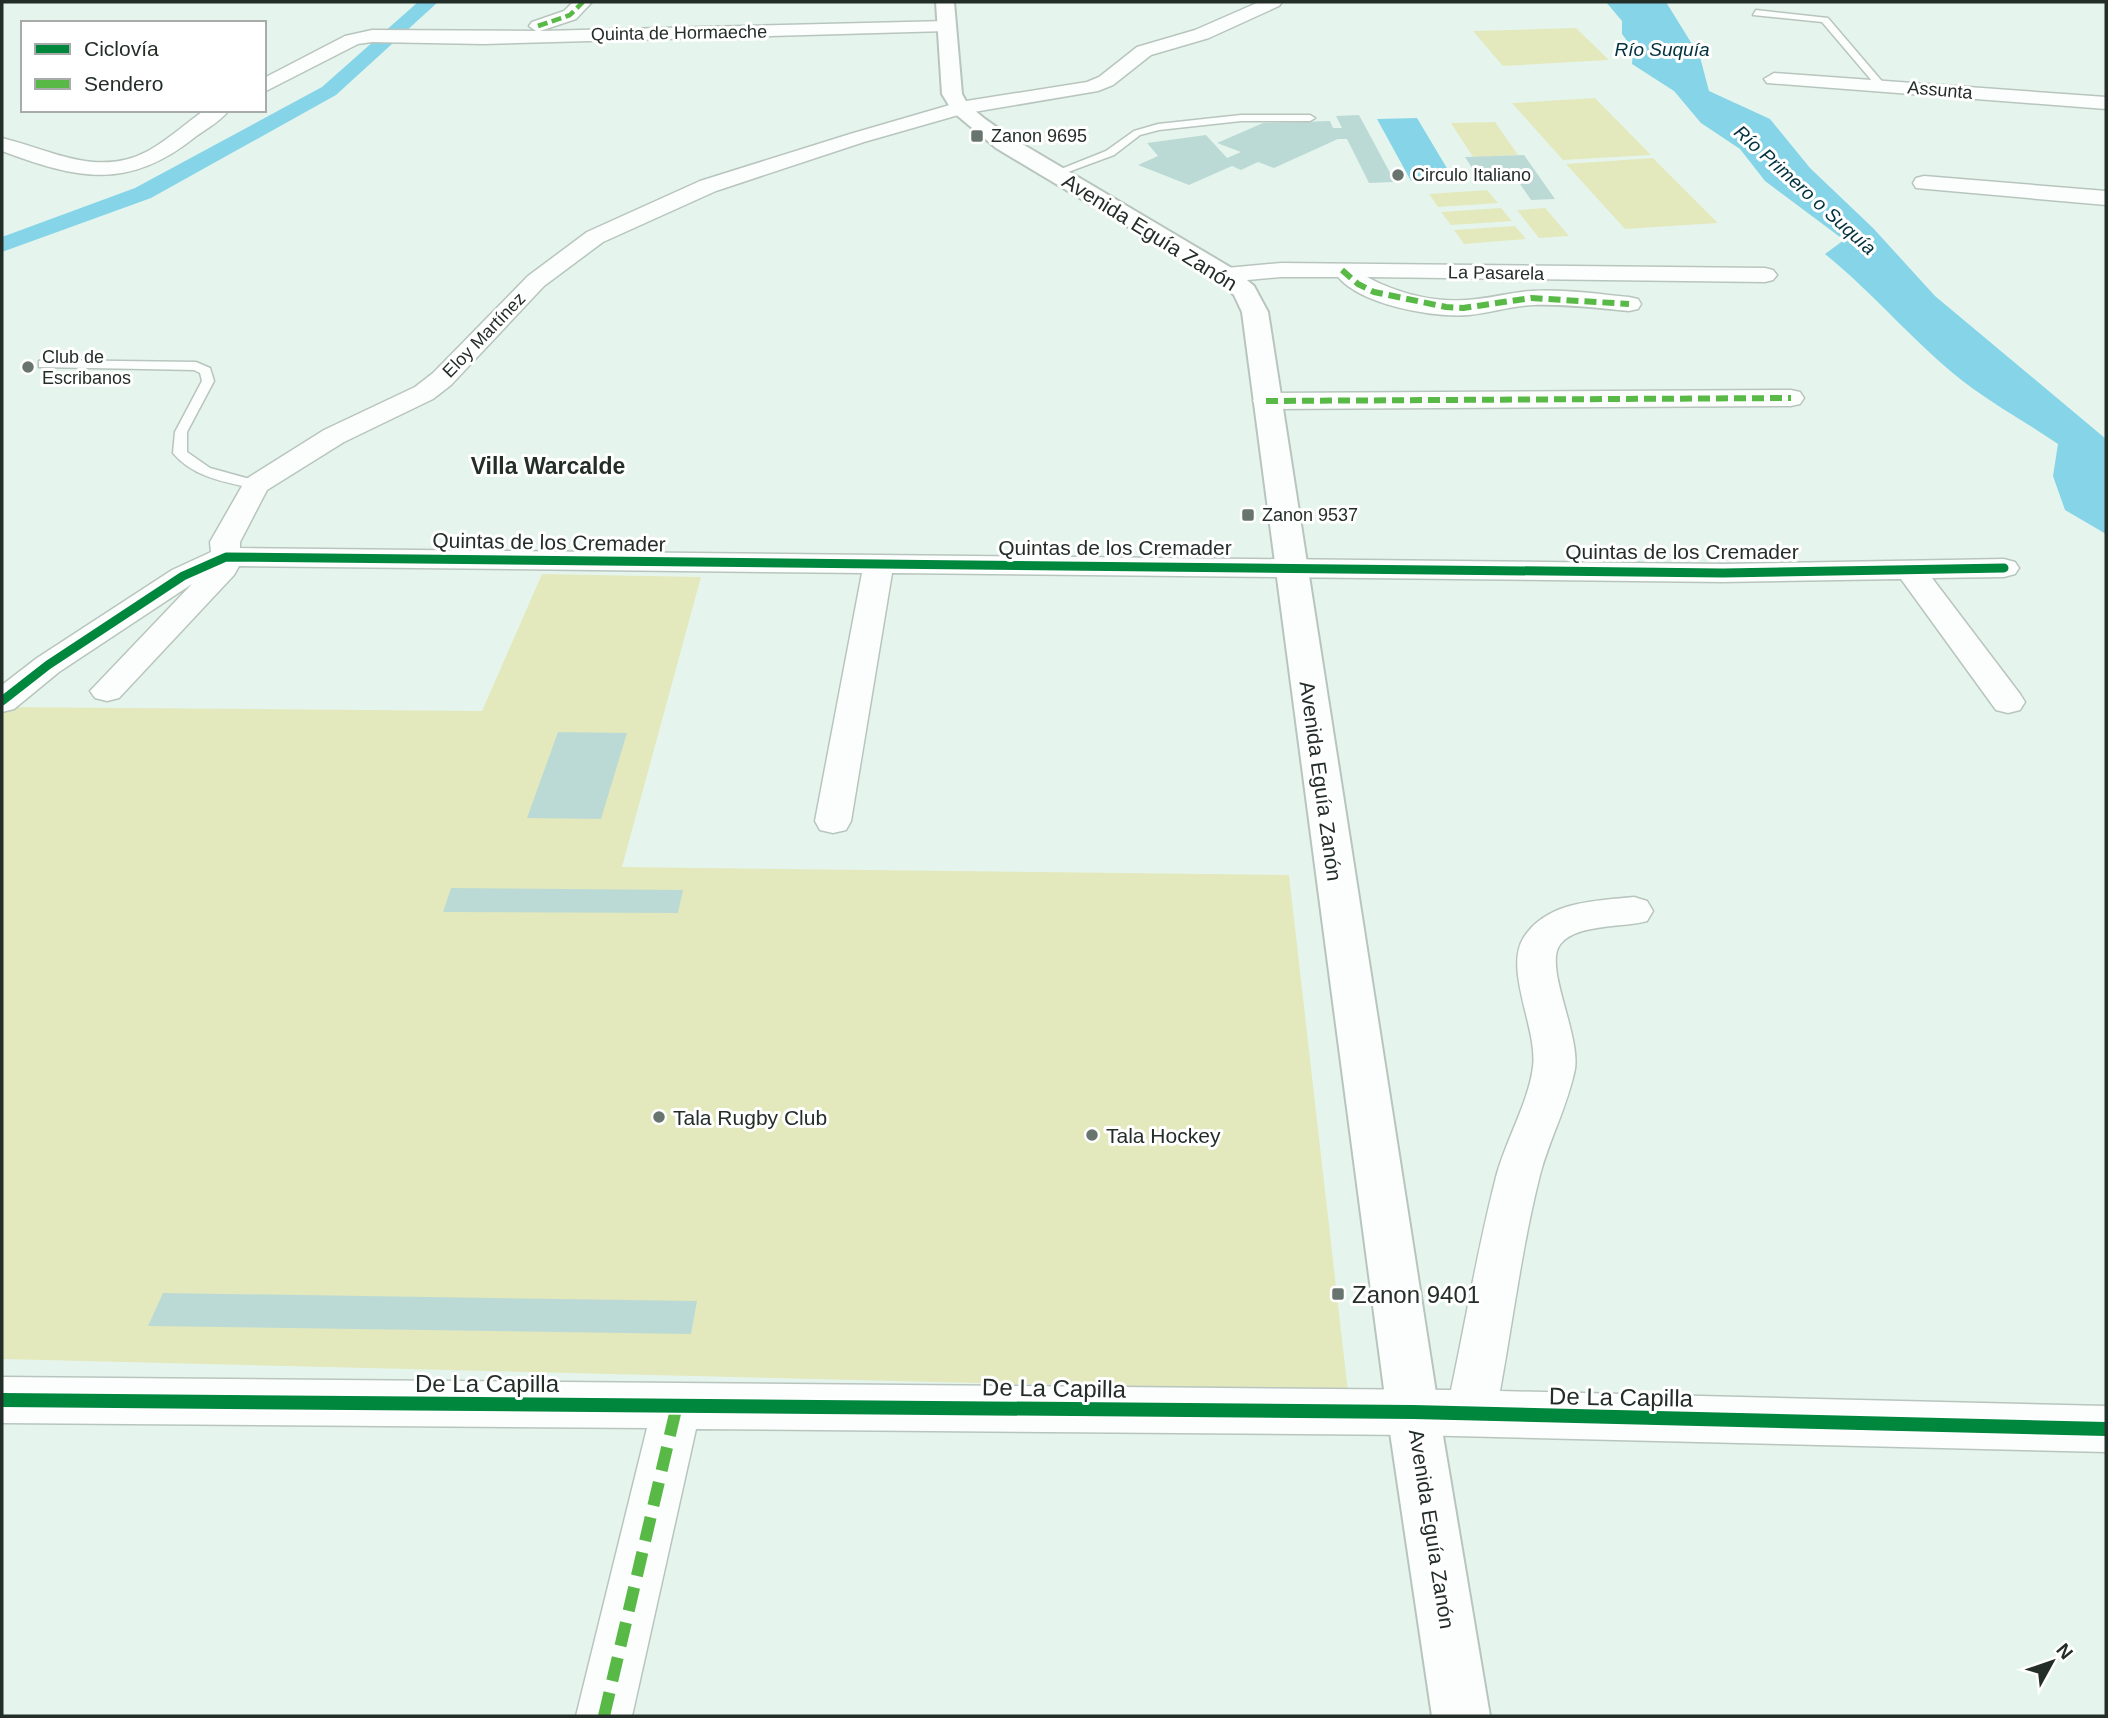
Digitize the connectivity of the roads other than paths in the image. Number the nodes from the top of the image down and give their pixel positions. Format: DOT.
graph roads {
  1 [pos="583,2"];
  2 [pos="1273,2"];
  3 [pos="1756,13"];
  4 [pos="946,14"];
  5 [pos="541,24"];
  6 [pos="1774,79"];
  7 [pos="266,85"];
  8 [pos="1881,86"];
  9 [pos="2106,103"];
  10 [pos="960,108"];
  11 [pos="216,112"];
  12 [pos="1310,118"];
  13 [pos="2,144"];
  14 [pos="1056,173"];
  15 [pos="1924,183"];
  16 [pos="2106,198"];
  17 [pos="1342,270"];
  18 [pos="1226,275"];
  19 [pos="1765,275"];
  20 [pos="1629,304"];
  21 [pos="43,364"];
  22 [pos="1791,398"];
  23 [pos="1266,401"];
  24 [pos="256,485"];
  25 [pos="226,557"];
  26 [pos="878,566"];
  27 [pos="1289,567"];
  28 [pos="2004,568"];
  29 [pos="1909,569"];
  30 [pos="107,691"];
  31 [pos="2,701"];
  32 [pos="2008,702"];
  33 [pos="833,821"];
  34 [pos="1634,911"];
  35 [pos="2,1400"];
  36 [pos="677,1405"];
  37 [pos="1413,1412"];
  38 [pos="1471,1414"];
  39 [pos="2106,1429"];
  40 [pos="604,1716"];
  41 [pos="1461,1716"];
  1 -- 5 [label="street"];
  2 -- 10 [label="street, Eloy Martínez"];
  3 -- 8 [label="lane"];
  4 -- 5 [label="street, Quinta de Hormaeche"];
  4 -- 10 [label="main road"];
  5 -- 7 [label="street, Quinta de Hormaeche"];
  6 -- 8 [label="street, Assunta"];
  8 -- 9 [label="street, Assunta"];
  10 -- 14 [label="main road, Avenida Eguía Zanón"];
  10 -- 24 [label="street, Eloy Martínez"];
  11 -- 13 [label="street"];
  12 -- 14 [label="lane"];
  14 -- 18 [label="main road, Avenida Eguía Zanón"];
  15 -- 16 [label="street"];
  17 -- 18 [label="street, La Pasarela"];
  17 -- 19 [label="street, La Pasarela"];
  17 -- 20 [label="street"];
  18 -- 23 [label="main road, Avenida Eguía Zanón"];
  21 -- 24 [label="lane"];
  22 -- 23 [label="street"];
  23 -- 27 [label="main road, Avenida Eguía Zanón"];
  24 -- 25 [label="street, Eloy Martínez"];
  25 -- 26 [label="street, Quintas de los Cremader"];
  25 -- 30 [label="street, Eloy Martínez"];
  25 -- 31 [label="street"];
  26 -- 27 [label="street, Quintas de los Cremader"];
  26 -- 33 [label="street"];
  27 -- 29 [label="street, Quintas de los Cremader"];
  27 -- 37 [label="main road, Avenida Eguía Zanón"];
  28 -- 29 [label="street, Quintas de los Cremader"];
  29 -- 32 [label="street"];
  34 -- 38 [label="street"];
  35 -- 36 [label="street, De La Capilla"];
  36 -- 37 [label="street, De La Capilla"];
  36 -- 40 [label="street"];
  37 -- 38 [label="street, De La Capilla"];
  37 -- 41 [label="main road, Avenida Eguía Zanón"];
  38 -- 39 [label="street, De La Capilla"];
}
